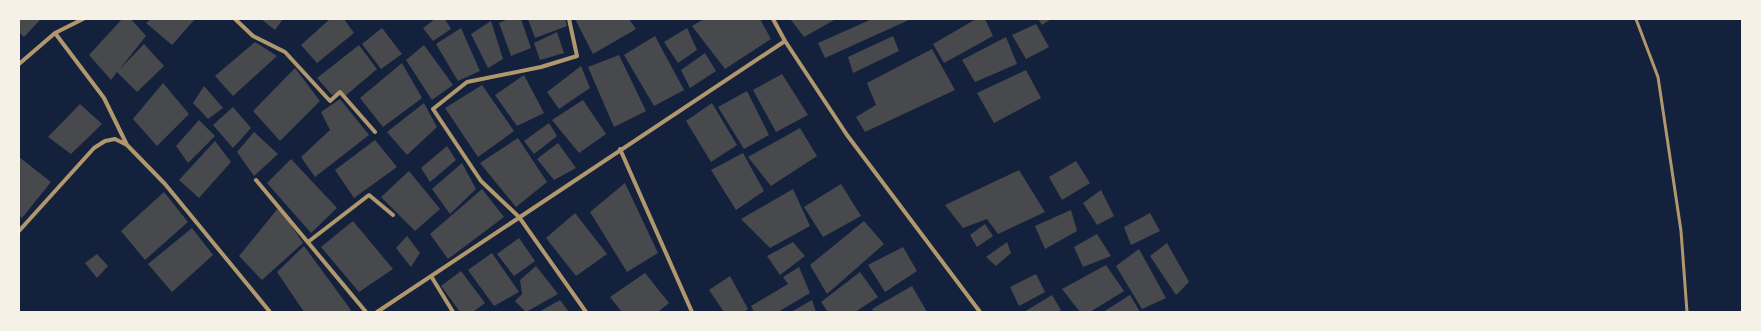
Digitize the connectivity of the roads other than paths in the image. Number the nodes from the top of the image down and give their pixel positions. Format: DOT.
graph roads {
  1 [pos="83,19"];
  2 [pos="235,19"];
  3 [pos="569,19"];
  4 [pos="773,19"];
  5 [pos="1636,19"];
  6 [pos="55,33"];
  7 [pos="785,41"];
  8 [pos="19,64"];
  9 [pos="375,132"];
  10 [pos="127,145"];
  11 [pos="620,149"];
  12 [pos="256,180"];
  13 [pos="393,215"];
  14 [pos="519,217"];
  15 [pos="19,231"];
  16 [pos="308,242"];
  17 [pos="431,276"];
  18 [pos="270,312"];
  19 [pos="366,312"];
  20 [pos="377,312"];
  21 [pos="453,312"];
  22 [pos="586,312"];
  23 [pos="692,312"];
  24 [pos="980,312"];
  25 [pos="1687,312"];
  1 -- 6 [label="street"];
  2 -- 9 [label="street"];
  3 -- 14 [label="street"];
  4 -- 7 [label="street"];
  5 -- 25 [label="lane"];
  6 -- 8 [label="street"];
  6 -- 10 [label="street"];
  7 -- 11 [label="street"];
  7 -- 24 [label="street"];
  10 -- 15 [label="street"];
  10 -- 18 [label="street"];
  11 -- 14 [label="street"];
  11 -- 23 [label="street"];
  12 -- 16 [label="street"];
  13 -- 16 [label="street"];
  14 -- 17 [label="street"];
  14 -- 22 [label="street"];
  16 -- 19 [label="street"];
  17 -- 20 [label="street"];
  17 -- 21 [label="street"];
}
